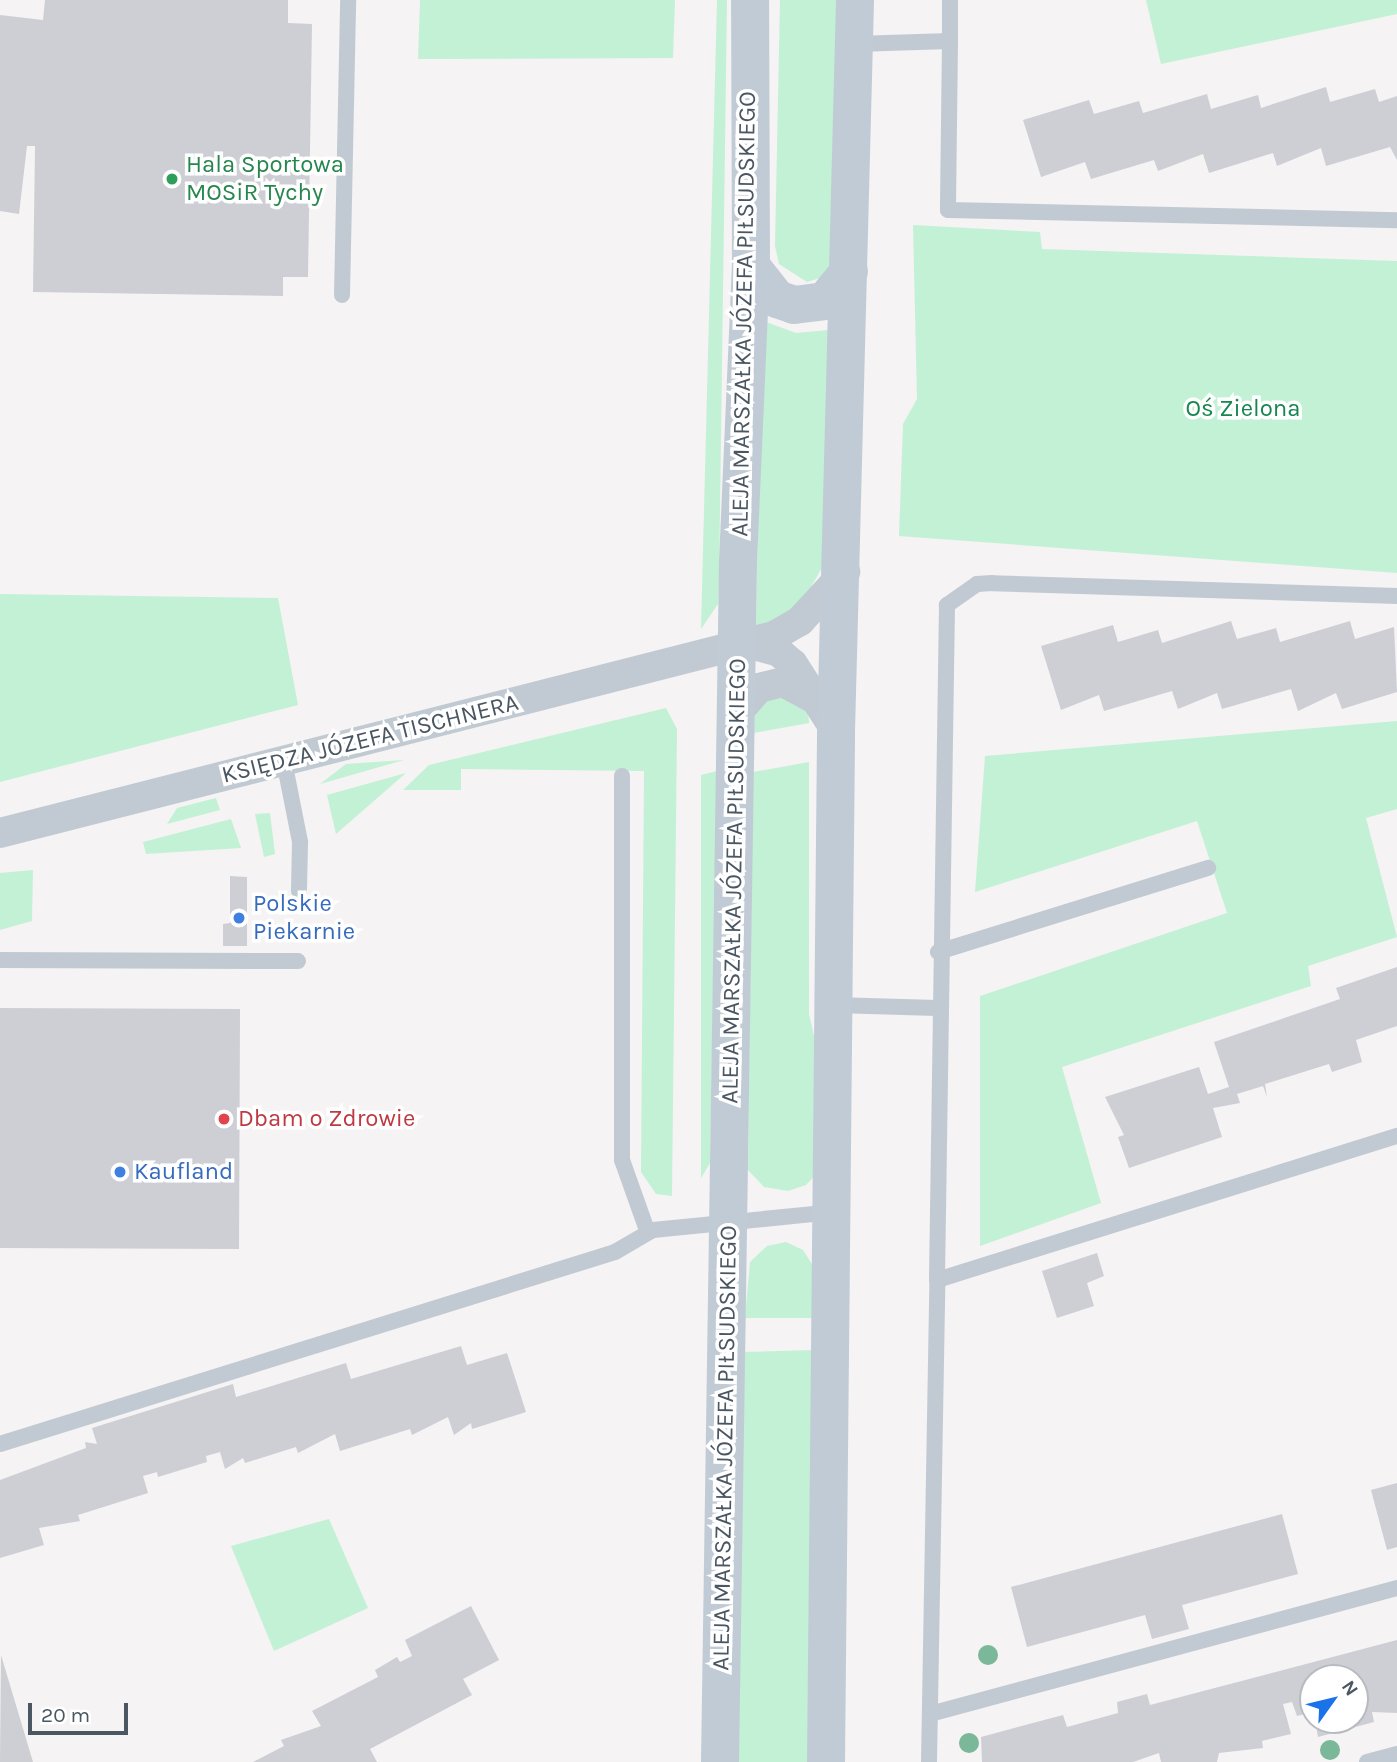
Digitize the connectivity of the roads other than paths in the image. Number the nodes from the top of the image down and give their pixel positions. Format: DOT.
graph roads {
  1 [pos="348,0"];
  2 [pos="750,0"];
  3 [pos="855,0"];
  4 [pos="950,0"];
  5 [pos="950,41"];
  6 [pos="855,44"];
  7 [pos="1397,220"];
  8 [pos="751,266"];
  9 [pos="849,271"];
  10 [pos="342,295"];
  11 [pos="845,572"];
  12 [pos="1397,596"];
  13 [pos="739,642"];
  14 [pos="738,712"];
  15 [pos="827,717"];
  16 [pos="284,761"];
  17 [pos="622,775"];
  18 [pos="0,833"];
  19 [pos="1208,867"];
  20 [pos="299,891"];
  21 [pos="938,952"];
  22 [pos="0,960"];
  23 [pos="298,961"];
  24 [pos="834,1005"];
  25 [pos="937,1008"];
  26 [pos="1397,1136"];
  27 [pos="832,1212"];
  28 [pos="728,1218"];
  29 [pos="648,1233"];
  30 [pos="937,1280"];
  31 [pos="0,1444"];
  32 [pos="1397,1588"];
  33 [pos="930,1714"];
  34 [pos="1397,1754"];
  35 [pos="720,1762"];
  36 [pos="826,1762"];
  37 [pos="929,1762"];
  38 [pos="1367,1762"];
  1 -- 10 [label="lane"];
  2 -- 8 [label="main road, ALEJA MARSZAŁKA JÓZEFA PIŁSUDSKIEGO"];
  3 -- 6 [label="main road"];
  4 -- 5 [label="lane"];
  5 -- 6 [label="lane"];
  5 -- 7 [label="lane"];
  6 -- 9 [label="main road"];
  8 -- 9 [label="main road"];
  8 -- 13 [label="main road, ALEJA MARSZAŁKA JÓZEFA PIŁSUDSKIEGO"];
  9 -- 11 [label="main road"];
  11 -- 13 [label="street, KSIĘDZA JÓZEFA TISCHNERA"];
  11 -- 15 [label="main road"];
  12 -- 21 [label="lane"];
  13 -- 14 [label="main road, ALEJA MARSZAŁKA JÓZEFA PIŁSUDSKIEGO"];
  13 -- 15 [label="street"];
  13 -- 16 [label="street, KSIĘDZA JÓZEFA TISCHNERA"];
  14 -- 15 [label="street"];
  14 -- 28 [label="main road, ALEJA MARSZAŁKA JÓZEFA PIŁSUDSKIEGO"];
  15 -- 24 [label="main road"];
  16 -- 18 [label="street, KSIĘDZA JÓZEFA TISCHNERA"];
  16 -- 20 [label="lane"];
  17 -- 29 [label="lane"];
  19 -- 21 [label="lane"];
  21 -- 25 [label="lane"];
  22 -- 23 [label="lane"];
  24 -- 25 [label="lane"];
  24 -- 27 [label="main road"];
  25 -- 30 [label="lane"];
  26 -- 30 [label="lane"];
  27 -- 28 [label="lane"];
  27 -- 36 [label="main road"];
  28 -- 29 [label="lane"];
  28 -- 35 [label="main road, ALEJA MARSZAŁKA JÓZEFA PIŁSUDSKIEGO"];
  29 -- 31 [label="lane"];
  30 -- 33 [label="lane"];
  32 -- 33 [label="lane"];
  33 -- 37 [label="lane"];
  34 -- 38 [label="lane"];
}
